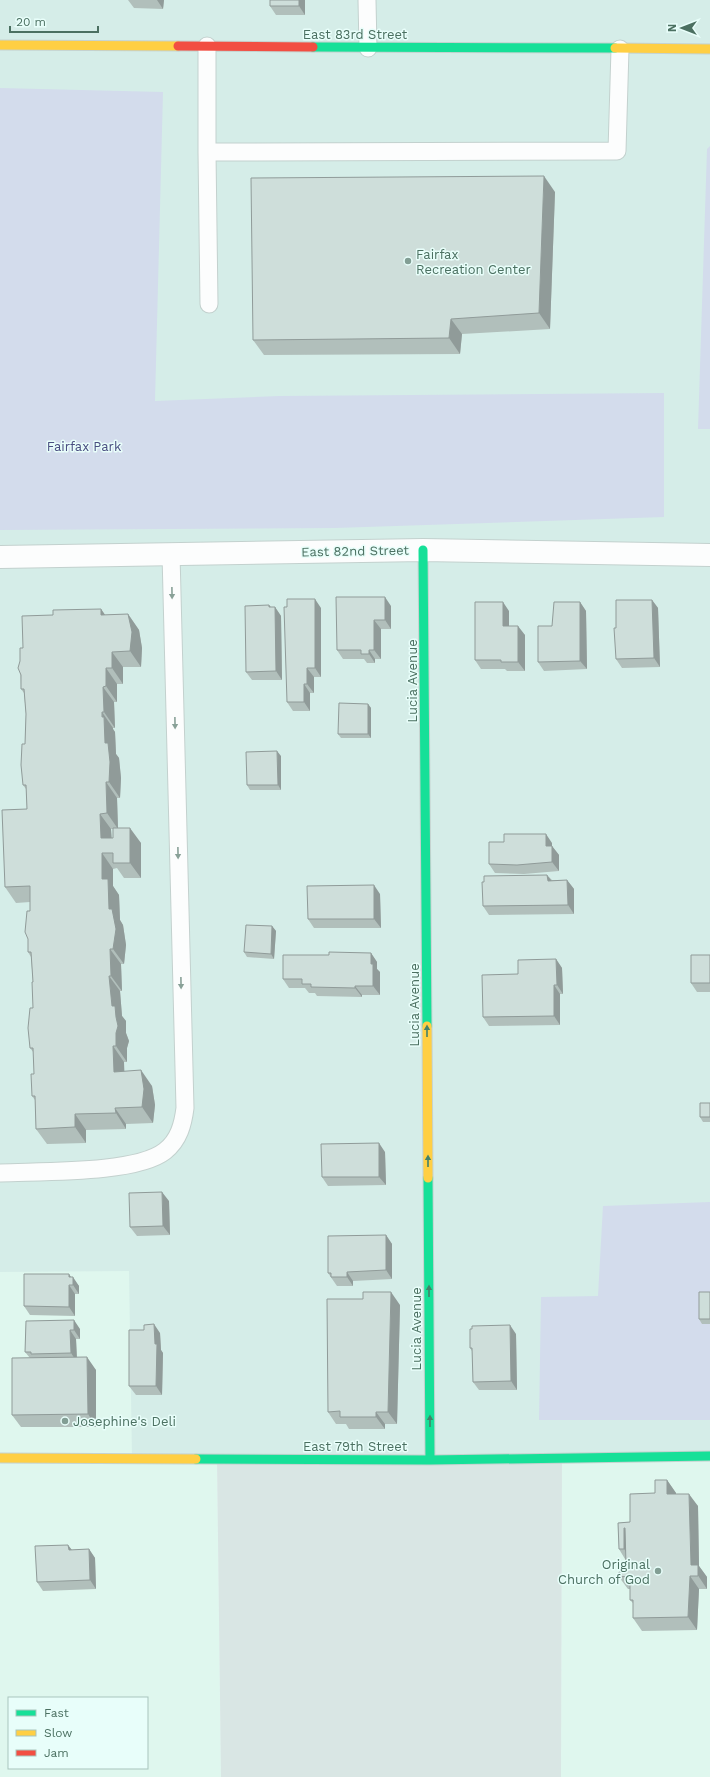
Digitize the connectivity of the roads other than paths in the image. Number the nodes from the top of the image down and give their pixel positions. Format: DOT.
graph roads {
  1 [pos="367,0"];
  2 [pos="0,45"];
  3 [pos="207,46"];
  4 [pos="368,48"];
  5 [pos="620,49"];
  6 [pos="710,49"];
  7 [pos="207,152"];
  8 [pos="209,304"];
  9 [pos="423,550"];
  10 [pos="171,554"];
  11 [pos="710,555"];
  12 [pos="0,557"];
  13 [pos="0,1173"];
  14 [pos="710,1456"];
  15 [pos="0,1458"];
  16 [pos="430,1460"];
  1 -- 4 [label="lane"];
  2 -- 3 [label="street, East 83rd Street"];
  3 -- 4 [label="street, East 83rd Street"];
  3 -- 7 [label="lane"];
  4 -- 5 [label="street, East 83rd Street"];
  5 -- 6 [label="street, East 83rd Street"];
  5 -- 7 [label="lane"];
  7 -- 8 [label="lane"];
  9 -- 10 [label="street, East 82nd Street"];
  9 -- 11 [label="street, East 82nd Street"];
  16 -- 9 [label="street, Lucia Avenue, one-way"];
  10 -- 12 [label="street, East 82nd Street"];
  10 -- 13 [label="lane, one-way"];
  14 -- 16 [label="street, East 79th Street"];
  15 -- 16 [label="street, East 79th Street"];
}
